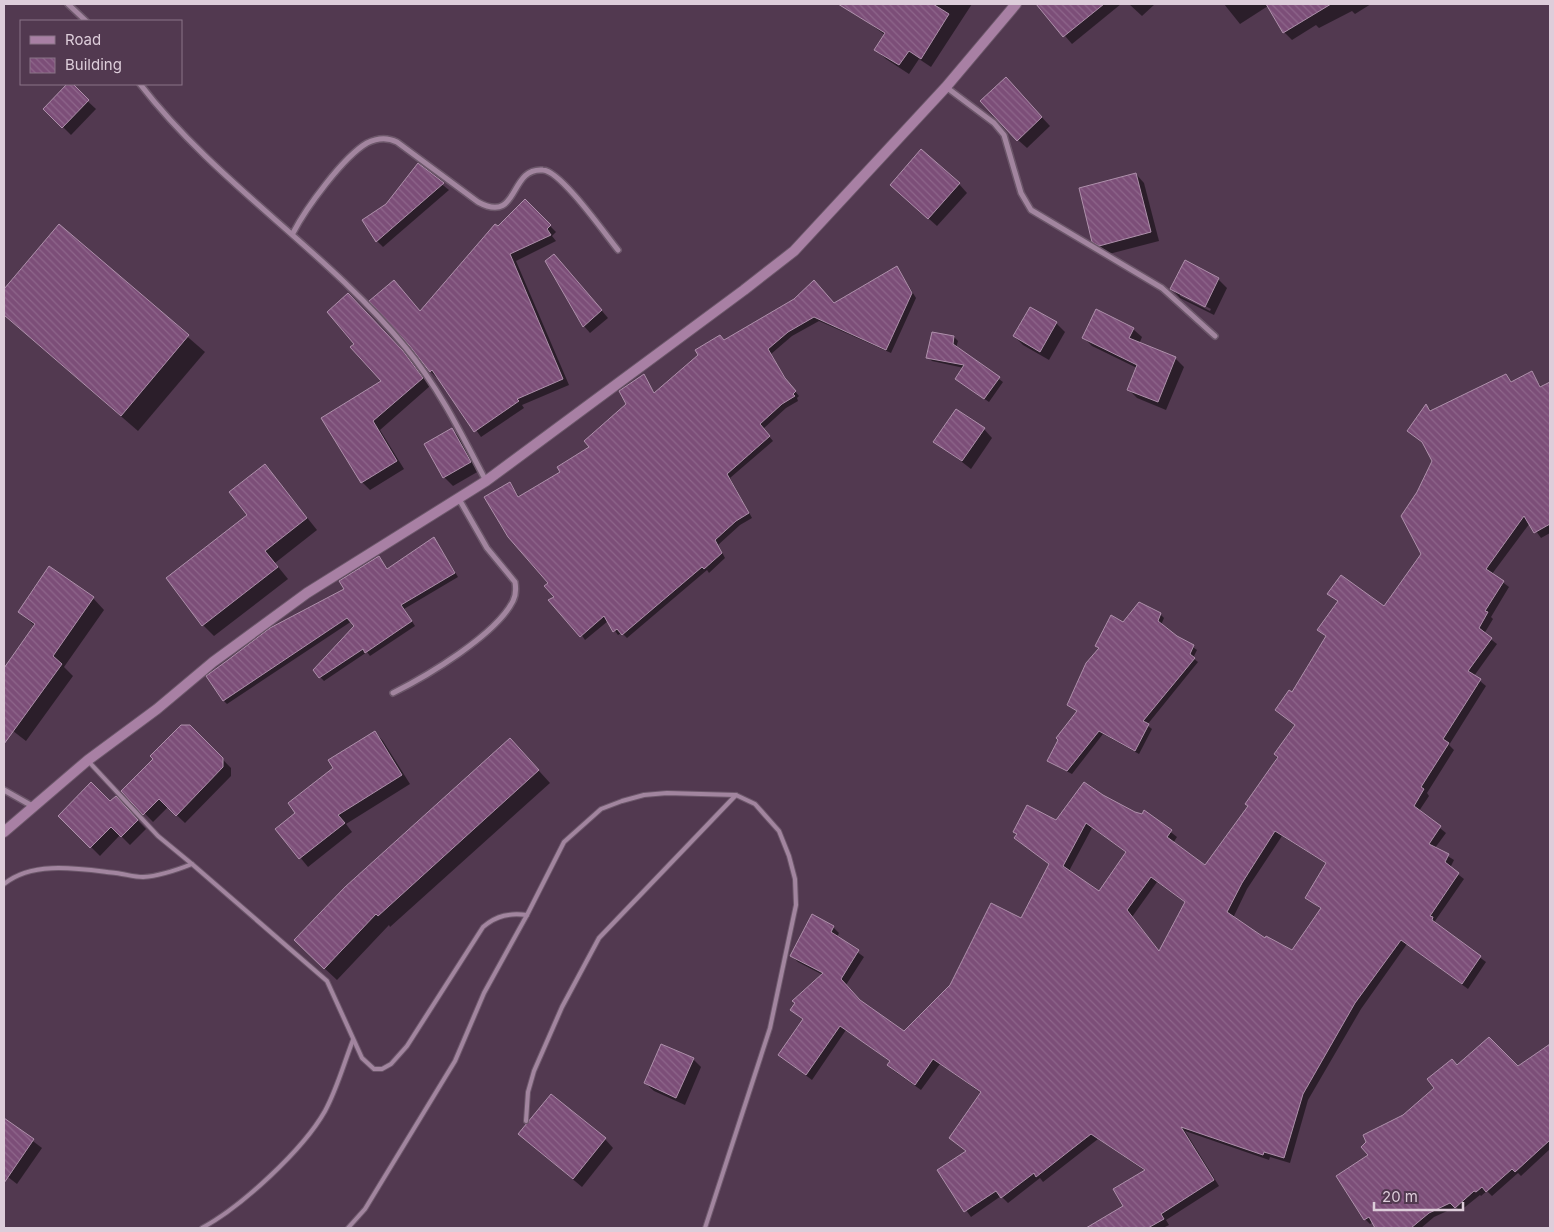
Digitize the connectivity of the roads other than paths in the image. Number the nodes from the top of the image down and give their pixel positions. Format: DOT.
graph roads {
  1 [pos="68,4"];
  2 [pos="1016,4"];
  3 [pos="85,20"];
  4 [pos="141,85"];
  5 [pos="946,86"];
  6 [pos="293,233"];
  7 [pos="618,250"];
  8 [pos="1215,336"];
  9 [pos="486,481"];
  10 [pos="459,498"];
  11 [pos="394,693"];
  12 [pos="88,760"];
  13 [pos="4,790"];
  14 [pos="736,795"];
  15 [pos="34,807"];
  16 [pos="4,832"];
  17 [pos="192,864"];
  18 [pos="4,884"];
  19 [pos="527,916"];
  20 [pos="353,1040"];
  21 [pos="526,1121"];
  22 [pos="202,1228"];
  23 [pos="348,1228"];
  24 [pos="705,1228"];
  1 -- 3 [label="street"];
  2 -- 5 [label="street"];
  4 -- 6 [label="street"];
  5 -- 8 [label="street"];
  5 -- 9 [label="street"];
  6 -- 7 [label="street"];
  6 -- 9 [label="street"];
  9 -- 10 [label="street"];
  10 -- 11 [label="street"];
  10 -- 12 [label="street"];
  12 -- 15 [label="street"];
  12 -- 17 [label="lane"];
  13 -- 15 [label="street"];
  14 -- 19 [label="lane"];
  14 -- 21 [label="lane"];
  14 -- 24 [label="lane"];
  15 -- 16 [label="street"];
  17 -- 18 [label="lane"];
  17 -- 20 [label="lane"];
  19 -- 20 [label="lane"];
  19 -- 23 [label="lane"];
  20 -- 22 [label="lane"];
}
